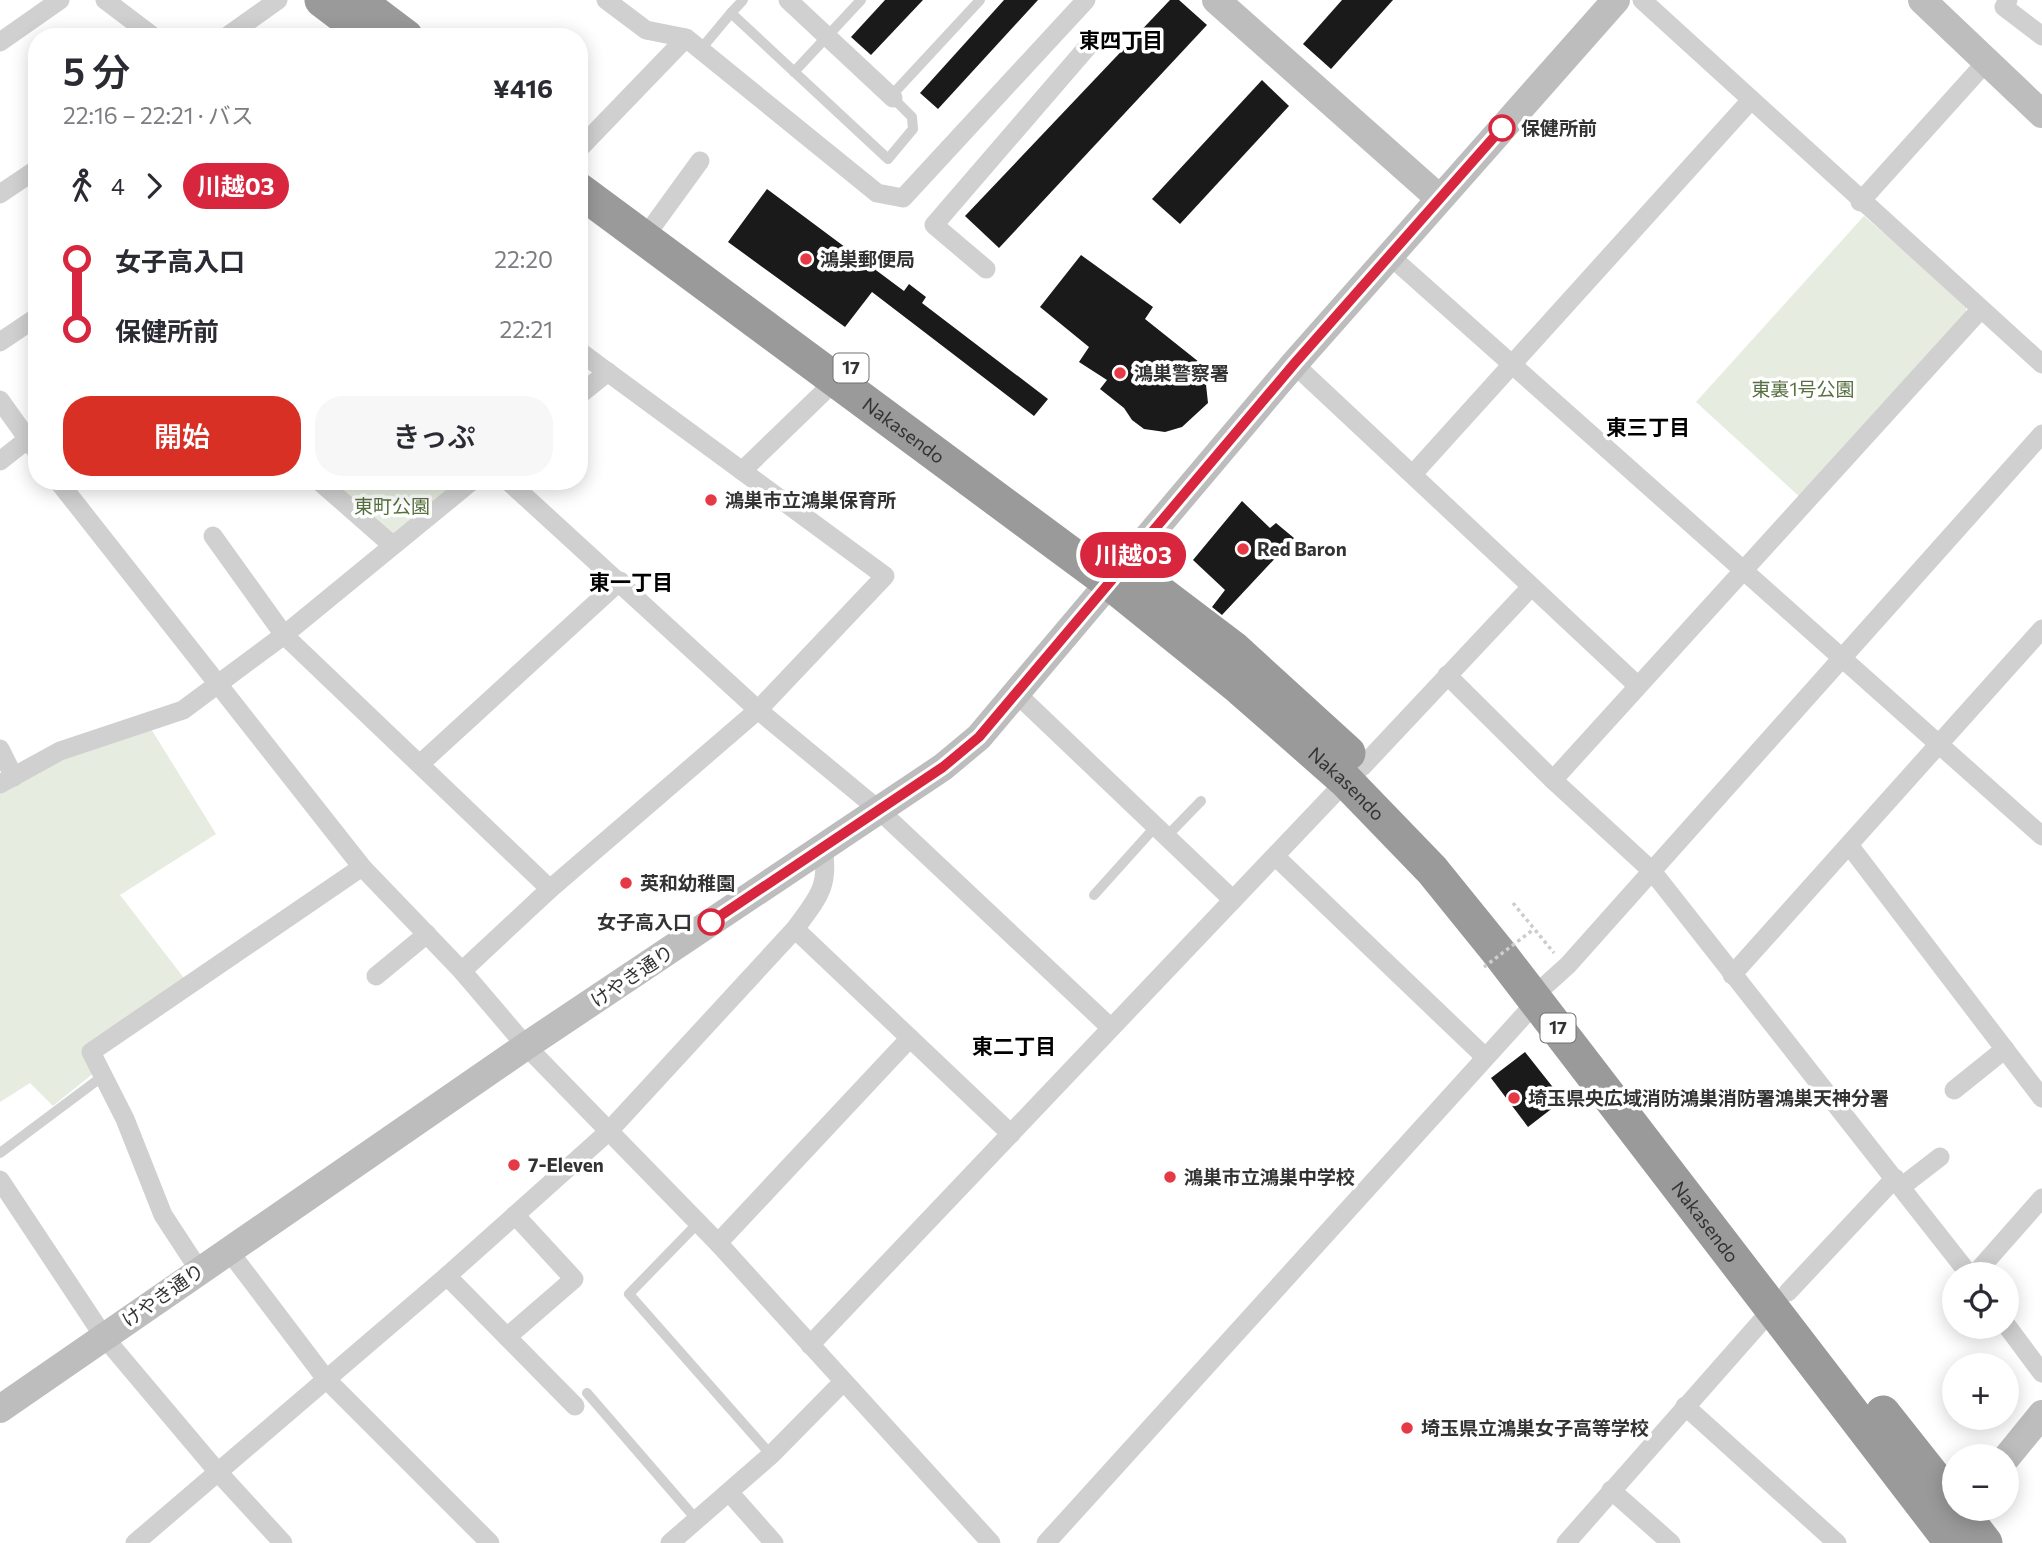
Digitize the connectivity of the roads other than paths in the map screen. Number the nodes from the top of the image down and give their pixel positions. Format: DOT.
graph roads {
  1 [pos="60,0"];
  2 [pos="105,0"];
  3 [pos="278,0"];
  4 [pos="322,0"];
  5 [pos="357,0"];
  6 [pos="606,0"];
  7 [pos="743,0"];
  8 [pos="788,0"];
  9 [pos="861,0"];
  10 [pos="980,0"];
  11 [pos="1086,0"];
  12 [pos="1216,0"];
  13 [pos="1616,0"];
  14 [pos="1642,0"];
  15 [pos="1922,0"];
  16 [pos="2008,0"];
  17 [pos="731,13"];
  18 [pos="142,28"];
  19 [pos="239,28"];
  20 [pos="359,28"];
  21 [pos="394,28"];
  22 [pos="2042,36"];
  23 [pos="827,37"];
  24 [pos="0,42"];
  25 [pos="694,43"];
  26 [pos="1090,44"];
  27 [pos="1987,61"];
  28 [pos="794,72"];
  29 [pos="1016,76"];
  30 [pos="893,98"];
  31 [pos="1040,100"];
  32 [pos="1751,100"];
  33 [pos="2042,114"];
  34 [pos="588,141"];
  35 [pos="700,162"];
  36 [pos="28,175"];
  37 [pos="588,175"];
  38 [pos="0,194"];
  39 [pos="588,197"];
  40 [pos="1439,198"];
  41 [pos="1860,202"];
  42 [pos="655,223"];
  43 [pos="1389,255"];
  44 [pos="986,269"];
  45 [pos="1980,310"];
  46 [pos="28,323"];
  47 [pos="0,342"];
  48 [pos="588,358"];
  49 [pos="1294,364"];
  50 [pos="1512,364"];
  51 [pos="2042,364"];
  52 [pos="608,372"];
  53 [pos="836,380"];
  54 [pos="588,388"];
  55 [pos="0,400"];
  56 [pos="2042,434"];
  57 [pos="28,439"];
  58 [pos="28,447"];
  59 [pos="0,461"];
  60 [pos="743,471"];
  61 [pos="1413,474"];
  62 [pos="65,490"];
  63 [pos="329,490"];
  64 [pos="461,490"];
  65 [pos="518,490"];
  66 [pos="214,536"];
  67 [pos="392,545"];
  68 [pos="1743,567"];
  69 [pos="1117,575"];
  70 [pos="620,581"];
  71 [pos="1531,587"];
  72 [pos="2042,629"];
  73 [pos="284,635"];
  74 [pos="1843,657"];
  75 [pos="1447,675"];
  76 [pos="218,685"];
  77 [pos="1638,686"];
  78 [pos="1018,695"];
  79 [pos="758,710"];
  80 [pos="1939,742"];
  81 [pos="0,749"];
  82 [pos="419,764"];
  83 [pos="1354,774"];
  84 [pos="7,780"];
  85 [pos="1553,780"];
  86 [pos="1201,801"];
  87 [pos="879,810"];
  88 [pos="1161,831"];
  89 [pos="2042,836"];
  90 [pos="1849,845"];
  91 [pos="823,848"];
  92 [pos="1275,856"];
  93 [pos="362,867"];
  94 [pos="1652,871"];
  95 [pos="550,889"];
  96 [pos="1094,895"];
  97 [pos="1233,900"];
  98 [pos="795,929"];
  99 [pos="427,934"];
  100 [pos="462,971"];
  101 [pos="1732,975"];
  102 [pos="376,976"];
  103 [pos="1547,980"];
  104 [pos="1111,1028"];
  105 [pos="909,1038"];
  106 [pos="526,1046"];
  107 [pos="2005,1049"];
  108 [pos="1484,1056"];
  109 [pos="103,1076"];
  110 [pos="1954,1090"];
  111 [pos="2042,1098"];
  112 [pos="608,1132"];
  113 [pos="1011,1134"];
  114 [pos="0,1153"];
  115 [pos="1940,1157"];
  116 [pos="0,1180"];
  117 [pos="1898,1182"];
  118 [pos="2038,1210"];
  119 [pos="515,1215"];
  120 [pos="698,1223"];
  121 [pos="718,1243"];
  122 [pos="229,1251"];
  123 [pos="1962,1262"];
  124 [pos="1984,1262"];
  125 [pos="199,1270"];
  126 [pos="447,1276"];
  127 [pos="1781,1300"];
  128 [pos="104,1336"];
  129 [pos="507,1338"];
  130 [pos="2017,1339"];
  131 [pos="810,1345"];
  132 [pos="2042,1373"];
  133 [pos="326,1378"];
  134 [pos="843,1382"];
  135 [pos="581,1399"];
  136 [pos="1685,1406"];
  137 [pos="0,1409"];
  138 [pos="2042,1414"];
  139 [pos="2018,1444"];
  140 [pos="771,1455"];
  141 [pos="217,1471"];
  142 [pos="1611,1490"];
  143 [pos="729,1492"];
  144 [pos="696,1519"];
  145 [pos="1953,1522"];
  146 [pos="270,1539"];
  147 [pos="135,1543"];
  148 [pos="490,1543"];
  149 [pos="670,1543"];
  150 [pos="774,1543"];
  151 [pos="991,1543"];
  152 [pos="1046,1543"];
  153 [pos="1566,1543"];
  154 [pos="1671,1543"];
  155 [pos="1837,1543"];
  156 [pos="1985,1543"];
  1 -- 24 [label="street"];
  2 -- 18 [label="street"];
  3 -- 19 [label="street"];
  4 -- 20 [label="highway"];
  5 -- 21 [label="highway"];
  6 -- 25 [label="street"];
  7 -- 17 [label="lane"];
  8 -- 23 [label="street"];
  9 -- 23 [label="lane"];
  10 -- 30 [label="lane"];
  11 -- 29 [label="street"];
  12 -- 40 [label="main road"];
  13 -- 40 [label="main road, けやき通り"];
  14 -- 32 [label="street"];
  15 -- 27 [label="main road"];
  16 -- 22 [label="street"];
  17 -- 25 [label="lane"];
  17 -- 28 [label="lane"];
  23 -- 28 [label="lane"];
  23 -- 30 [label="street"];
  25 -- 29 [label="street"];
  25 -- 34 [label="street"];
  26 -- 31 [label="street"];
  27 -- 33 [label="main road"];
  27 -- 41 [label="street"];
  28 -- 30 [label="lane"];
  29 -- 31 [label="street"];
  31 -- 44 [label="street"];
  32 -- 41 [label="street"];
  32 -- 50 [label="street"];
  35 -- 42 [label="street"];
  36 -- 38 [label="street"];
  37 -- 42 [label="highway, Nakasendo / 17"];
  39 -- 53 [label="highway, Nakasendo / 17"];
  40 -- 43 [label="main road, けやき通り"];
  41 -- 45 [label="street"];
  42 -- 69 [label="highway, Nakasendo / 17"];
  43 -- 49 [label="main road, けやき通り"];
  43 -- 50 [label="street"];
  45 -- 51 [label="street"];
  45 -- 68 [label="street"];
  46 -- 47 [label="street"];
  48 -- 52 [label="street"];
  49 -- 61 [label="street"];
  49 -- 69 [label="main road, けやき通り"];
  50 -- 61 [label="street"];
  50 -- 68 [label="street"];
  52 -- 54 [label="street"];
  52 -- 60 [label="street"];
  53 -- 60 [label="street"];
  53 -- 69 [label="highway, Nakasendo / 17"];
  55 -- 57 [label="street"];
  56 -- 74 [label="street"];
  58 -- 59 [label="street"];
  60 -- 79 [label="street"];
  61 -- 71 [label="street"];
  62 -- 76 [label="street"];
  63 -- 67 [label="street"];
  64 -- 67 [label="street"];
  65 -- 70 [label="street"];
  66 -- 73 [label="street"];
  67 -- 73 [label="street"];
  68 -- 74 [label="street"];
  68 -- 77 [label="street"];
  69 -- 78 [label="main road, けやき通り"];
  69 -- 83 [label="highway, Nakasendo / 17"];
  70 -- 79 [label="street"];
  70 -- 82 [label="street"];
  71 -- 75 [label="street"];
  71 -- 77 [label="street"];
  72 -- 80 [label="street"];
  73 -- 76 [label="street"];
  73 -- 82 [label="street"];
  74 -- 80 [label="street"];
  74 -- 94 [label="street"];
  75 -- 83 [label="street"];
  75 -- 85 [label="street"];
  76 -- 84 [label="street"];
  76 -- 93 [label="street"];
  77 -- 85 [label="street"];
  78 -- 87 [label="main road, けやき通り"];
  78 -- 88 [label="street"];
  79 -- 87 [label="street"];
  79 -- 95 [label="street"];
  80 -- 89 [label="street"];
  80 -- 90 [label="street"];
  81 -- 84 [label="street"];
  82 -- 95 [label="street"];
  83 -- 92 [label="street"];
  83 -- 103 [label="highway, Nakasendo / 17"];
  85 -- 94 [label="street"];
  86 -- 88 [label="lane"];
  87 -- 91 [label="main road, けやき通り"];
  87 -- 104 [label="street"];
  88 -- 96 [label="lane"];
  88 -- 97 [label="street"];
  90 -- 101 [label="street"];
  90 -- 107 [label="street"];
  91 -- 98 [label="street"];
  91 -- 106 [label="main road, けやき通り"];
  92 -- 97 [label="street"];
  92 -- 108 [label="street"];
  93 -- 99 [label="street"];
  93 -- 109 [label="street"];
  94 -- 101 [label="street"];
  94 -- 103 [label="street"];
  95 -- 100 [label="street"];
  97 -- 104 [label="street"];
  98 -- 105 [label="street"];
  98 -- 112 [label="street"];
  99 -- 100 [label="street"];
  99 -- 102 [label="street"];
  100 -- 106 [label="street"];
  101 -- 117 [label="street"];
  103 -- 108 [label="street"];
  103 -- 127 [label="highway, Nakasendo / 17"];
  104 -- 113 [label="street"];
  105 -- 113 [label="street"];
  105 -- 121 [label="street"];
  106 -- 112 [label="street"];
  106 -- 122 [label="main road, けやき通り"];
  107 -- 110 [label="street"];
  107 -- 111 [label="street"];
  108 -- 152 [label="street"];
  109 -- 114 [label="lane"];
  109 -- 125 [label="street"];
  112 -- 119 [label="street"];
  112 -- 120 [label="street"];
  113 -- 131 [label="street"];
  115 -- 117 [label="street"];
  116 -- 128 [label="street"];
  117 -- 123 [label="street"];
  117 -- 127 [label="street"];
  118 -- 124 [label="street"];
  119 -- 126 [label="street"];
  119 -- 129 [label="street"];
  120 -- 121 [label="street"];
  120 -- 140 [label="lane"];
  121 -- 131 [label="street"];
  122 -- 125 [label="main road, けやき通り"];
  122 -- 133 [label="street"];
  125 -- 128 [label="main road, けやき通り"];
  126 -- 129 [label="street"];
  126 -- 133 [label="street"];
  127 -- 136 [label="street"];
  127 -- 145 [label="highway, Nakasendo / 17"];
  128 -- 137 [label="main road, けやき通り"];
  128 -- 141 [label="street"];
  129 -- 135 [label="street"];
  130 -- 132 [label="street"];
  131 -- 134 [label="street"];
  133 -- 141 [label="street"];
  133 -- 148 [label="street"];
  134 -- 140 [label="street"];
  134 -- 151 [label="street"];
  135 -- 144 [label="lane"];
  136 -- 142 [label="street"];
  136 -- 155 [label="street"];
  138 -- 139 [label="main road"];
  140 -- 143 [label="street"];
  141 -- 146 [label="street"];
  141 -- 147 [label="street"];
  142 -- 153 [label="street"];
  142 -- 154 [label="street"];
  143 -- 144 [label="street"];
  143 -- 150 [label="street"];
  144 -- 149 [label="street"];
  145 -- 156 [label="highway, Nakasendo / 17"];
}
